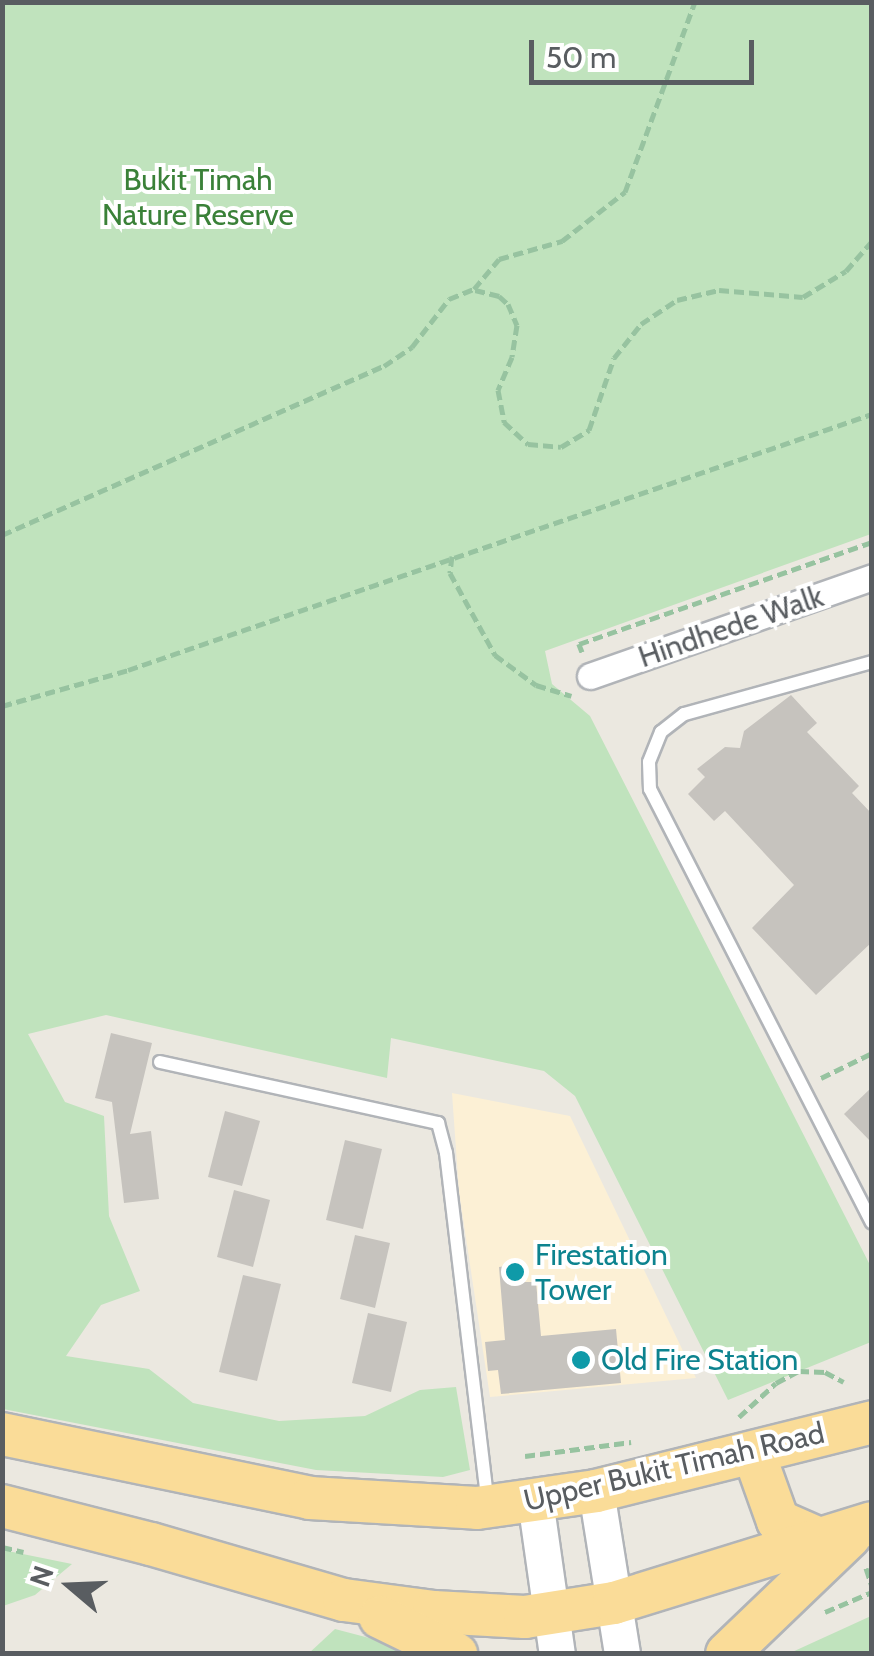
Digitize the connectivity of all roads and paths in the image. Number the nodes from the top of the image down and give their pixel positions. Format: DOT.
graph roads {
  1 [pos="695,2"];
  2 [pos="872,241"];
  3 [pos="474,290"];
  4 [pos="872,414"];
  5 [pos="2,536"];
  6 [pos="452,555"];
  7 [pos="872,577"];
  8 [pos="872,662"];
  9 [pos="587,688"];
  10 [pos="2,706"];
  11 [pos="872,1053"];
  12 [pos="160,1062"];
  13 [pos="802,1082"];
  14 [pos="872,1224"];
  15 [pos="844,1382"];
  16 [pos="721,1422"];
  17 [pos="872,1422"];
  18 [pos="2,1434"];
  19 [pos="643,1441"];
  20 [pos="754,1454"];
  21 [pos="525,1456"];
  22 [pos="596,1492"];
  23 [pos="535,1500"];
  24 [pos="2,1506"];
  25 [pos="488,1506"];
  26 [pos="818,1538"];
  27 [pos="866,1538"];
  28 [pos="872,1587"];
  29 [pos="344,1600"];
  30 [pos="614,1603"];
  31 [pos="555,1634"];
  32 [pos="456,1654"];
  33 [pos="622,1654"];
  34 [pos="727,1654"];
  1 -- 3 [label="path"];
  2 -- 3 [label="path"];
  3 -- 5 [label="path"];
  4 -- 6 [label="path"];
  6 -- 9 [label="path"];
  6 -- 10 [label="path"];
  7 -- 9 [label="street, Hindhede Walk"];
  8 -- 13 [label="lane"];
  11 -- 13 [label="path"];
  12 -- 25 [label="lane"];
  13 -- 14 [label="lane"];
  15 -- 16 [label="path"];
  17 -- 20 [label="highway, Upper Bukit Timah Road"];
  18 -- 25 [label="highway, Upper Bukit Timah Road"];
  19 -- 21 [label="path"];
  20 -- 22 [label="highway, Upper Bukit Timah Road"];
  20 -- 26 [label="highway"];
  22 -- 23 [label="highway, Upper Bukit Timah Road"];
  22 -- 30 [label="main road"];
  23 -- 25 [label="highway, Upper Bukit Timah Road"];
  23 -- 31 [label="main road"];
  24 -- 29 [label="highway"];
  26 -- 27 [label="highway"];
  26 -- 30 [label="highway"];
  27 -- 28 [label="path"];
  27 -- 34 [label="highway"];
  29 -- 31 [label="highway"];
  29 -- 32 [label="highway"];
  30 -- 31 [label="highway"];
  30 -- 33 [label="main road"];
}
